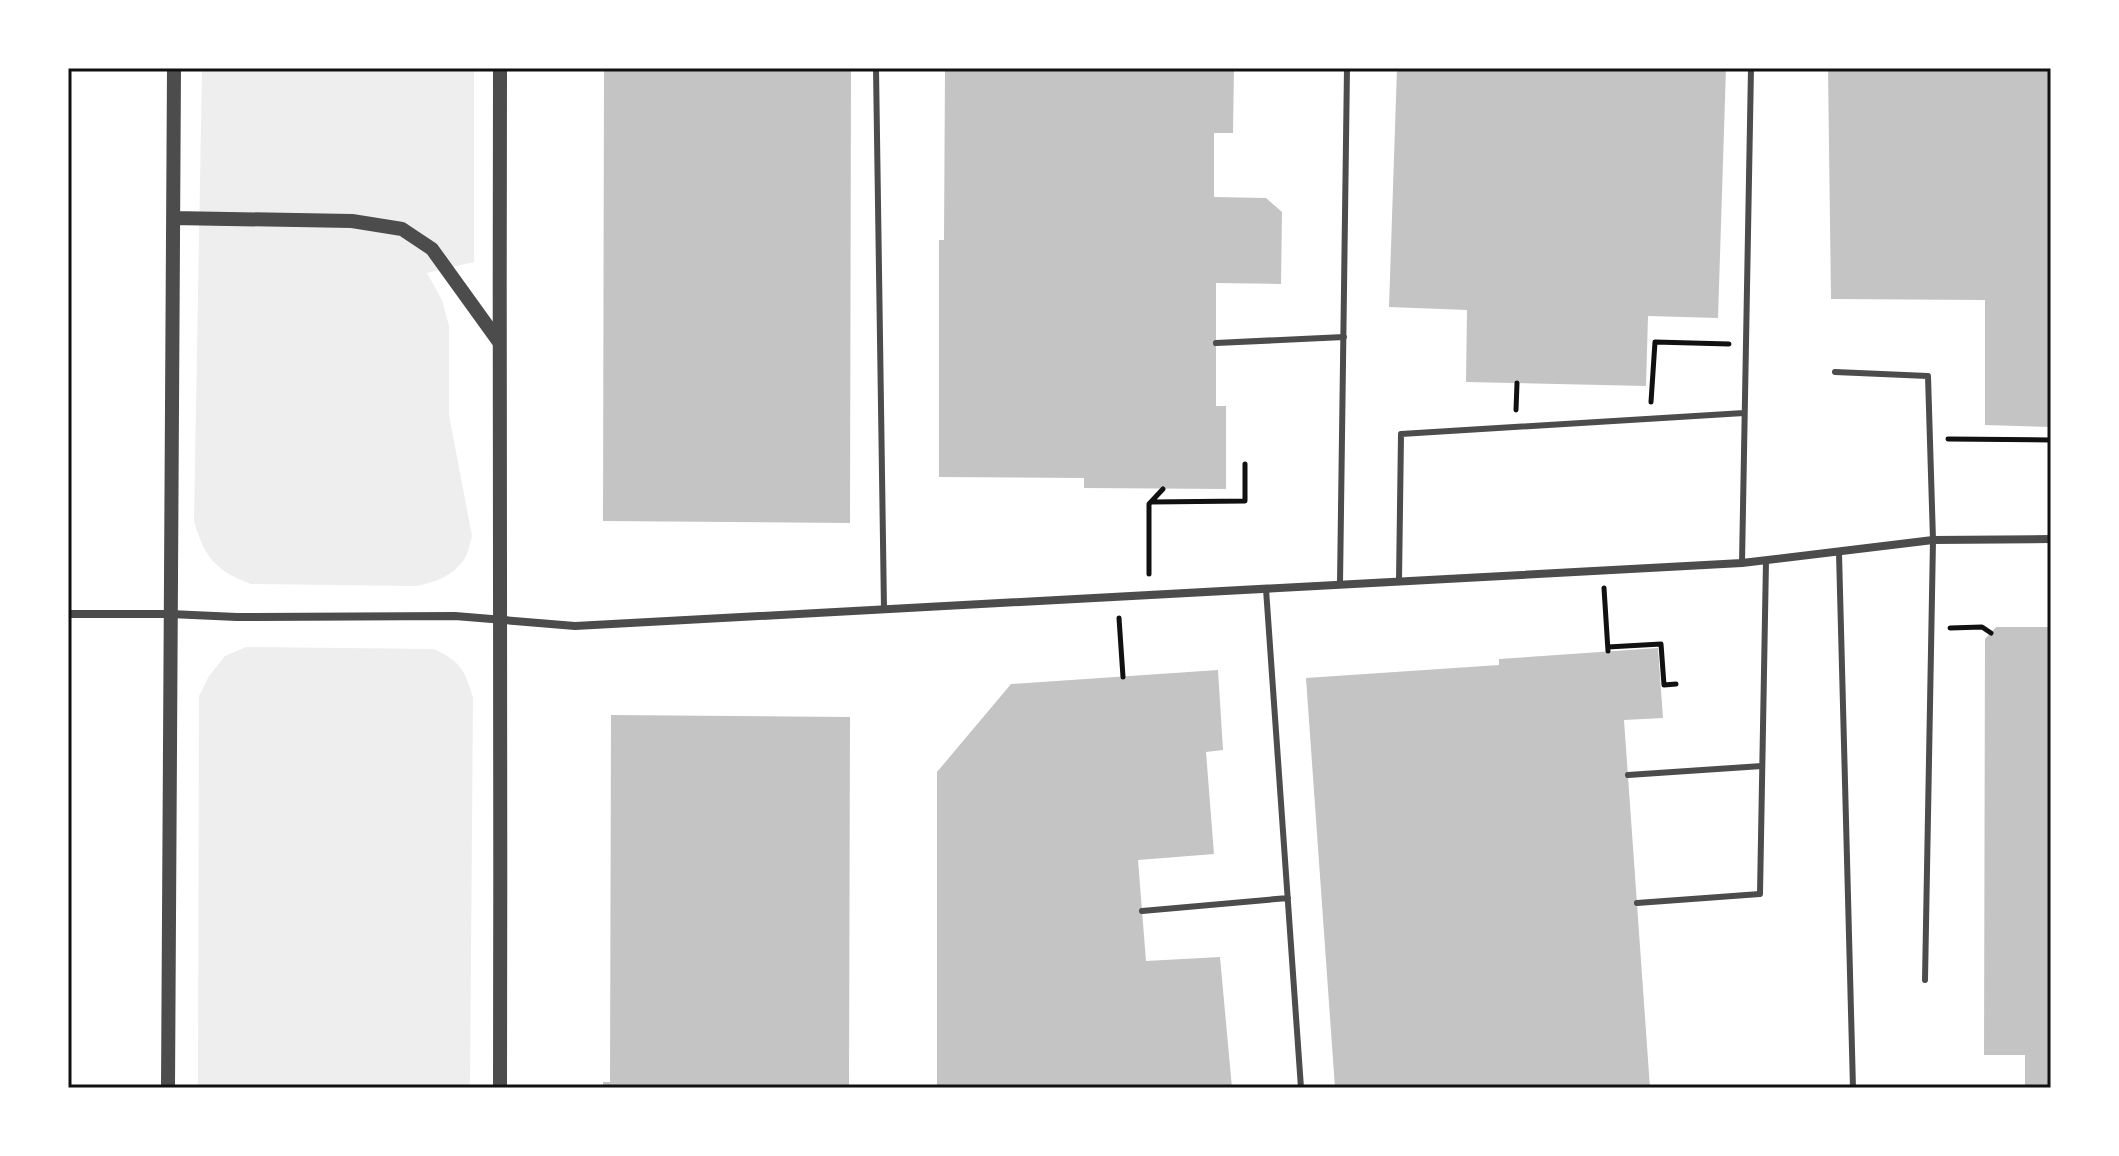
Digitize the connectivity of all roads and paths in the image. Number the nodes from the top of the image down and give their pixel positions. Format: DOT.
graph roads {
  1 [pos="174,68"];
  2 [pos="500,68"];
  3 [pos="876,68"];
  4 [pos="1347,68"];
  5 [pos="1751,68"];
  6 [pos="173,218"];
  7 [pos="1344,337"];
  8 [pos="1647,341"];
  9 [pos="499,342"];
  10 [pos="1655,342"];
  11 [pos="1216,343"];
  12 [pos="1722,344"];
  13 [pos="1835,372"];
  14 [pos="1517,383"];
  15 [pos="1651,402"];
  16 [pos="1516,409"];
  17 [pos="1744,413"];
  18 [pos="1953,439"];
  19 [pos="2051,440"];
  20 [pos="1245,464"];
  21 [pos="1163,489"];
  22 [pos="1151,502"];
  23 [pos="2051,539"];
  24 [pos="1933,540"];
  25 [pos="1839,553"];
  26 [pos="1149,561"];
  27 [pos="1766,561"];
  28 [pos="1742,563"];
  29 [pos="1399,581"];
  30 [pos="1340,584"];
  31 [pos="1604,586"];
  32 [pos="1266,589"];
  33 [pos="884,609"];
  34 [pos="68,614"];
  35 [pos="170,614"];
  36 [pos="501,620"];
  37 [pos="1119,621"];
  38 [pos="1946,628"];
  39 [pos="1991,633"];
  40 [pos="1123,677"];
  41 [pos="1676,684"];
  42 [pos="1762,766"];
  43 [pos="1628,775"];
  44 [pos="1288,898"];
  45 [pos="1637,903"];
  46 [pos="1142,911"];
  47 [pos="1925,980"];
  48 [pos="168,1088"];
  49 [pos="500,1088"];
  50 [pos="1301,1088"];
  51 [pos="1853,1088"];
  1 -- 6 [label="street"];
  2 -- 9 [label="street"];
  3 -- 33 [label="lane"];
  4 -- 7 [label="lane"];
  5 -- 17 [label="lane"];
  6 -- 9 [label="street"];
  6 -- 35 [label="street"];
  7 -- 11 [label="lane"];
  7 -- 30 [label="lane"];
  8 -- 10 [label="path"];
  9 -- 36 [label="street"];
  10 -- 12 [label="path"];
  10 -- 15 [label="path"];
  13 -- 24 [label="lane"];
  14 -- 16 [label="path"];
  17 -- 28 [label="lane"];
  17 -- 29 [label="lane"];
  18 -- 19 [label="path"];
  20 -- 22 [label="path"];
  21 -- 22 [label="path"];
  22 -- 26 [label="path"];
  23 -- 24 [label="street"];
  24 -- 25 [label="street"];
  24 -- 47 [label="lane"];
  25 -- 27 [label="street"];
  25 -- 51 [label="lane"];
  27 -- 28 [label="street"];
  27 -- 42 [label="lane"];
  28 -- 29 [label="street"];
  29 -- 30 [label="street"];
  30 -- 32 [label="street"];
  31 -- 41 [label="path"];
  32 -- 33 [label="street"];
  32 -- 44 [label="lane"];
  33 -- 36 [label="street"];
  34 -- 35 [label="street"];
  35 -- 36 [label="street"];
  35 -- 48 [label="street"];
  36 -- 49 [label="street"];
  37 -- 40 [label="path"];
  38 -- 39 [label="path"];
  42 -- 43 [label="lane"];
  42 -- 45 [label="lane"];
  44 -- 46 [label="lane"];
  44 -- 50 [label="lane"];
}
